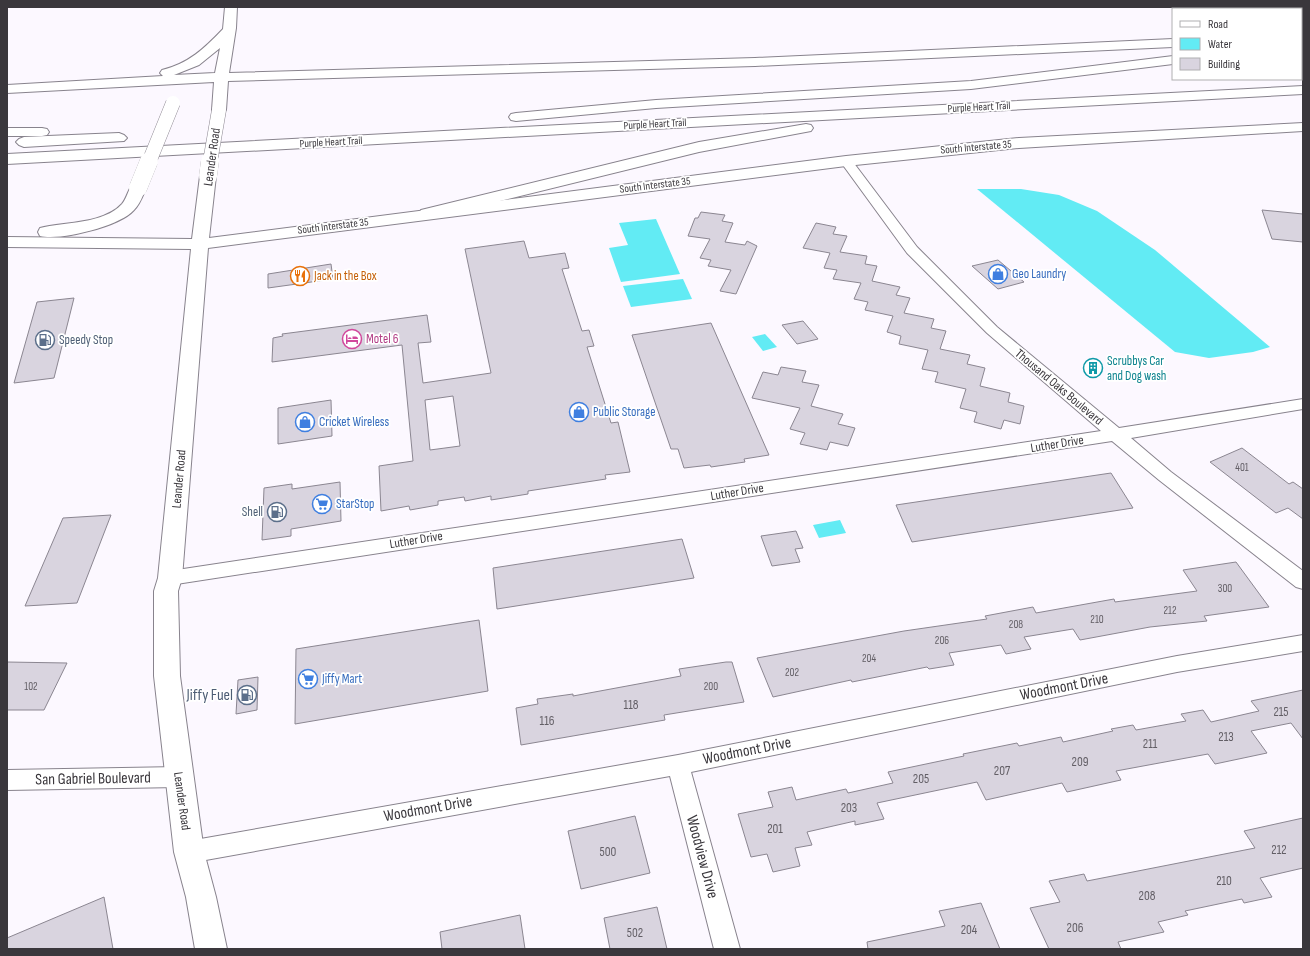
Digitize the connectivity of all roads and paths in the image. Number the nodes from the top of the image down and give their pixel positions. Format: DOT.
graph roads {
  1 [pos="231,7"];
  2 [pos="229,31"];
  3 [pos="1172,43"];
  4 [pos="1172,60"];
  5 [pos="221,77"];
  6 [pos="23,88"];
  7 [pos="1072,88"];
  8 [pos="7,89"];
  9 [pos="1303,90"];
  10 [pos="1077,102"];
  11 [pos="516,117"];
  12 [pos="501,118"];
  13 [pos="1303,127"];
  14 [pos="7,132"];
  15 [pos="227,132"];
  16 [pos="203,134"];
  17 [pos="172,135"];
  18 [pos="137,137"];
  19 [pos="417,137"];
  20 [pos="7,143"];
  21 [pos="7,159"];
  22 [pos="846,161"];
  23 [pos="7,169"];
  24 [pos="427,214"];
  25 [pos="7,234"];
  26 [pos="7,242"];
  27 [pos="200,244"];
  28 [pos="1303,404"];
  29 [pos="1115,434"];
  30 [pos="170,578"];
  31 [pos="1303,582"];
  32 [pos="1303,643"];
  33 [pos="678,765"];
  34 [pos="179,777"];
  35 [pos="7,780"];
  36 [pos="189,852"];
  37 [pos="211,949"];
  38 [pos="727,949"];
  1 -- 2 [label="main road, Leander Road"];
  2 -- 5 [label="main road, Leander Road"];
  2 -- 6 [label="main road"];
  3 -- 5 [label="main road"];
  4 -- 11 [label="main road"];
  5 -- 6 [label="main road"];
  5 -- 27 [label="main road, Leander Road, bridge"];
  6 -- 8 [label="main road"];
  6 -- 25 [label="main road, bridge"];
  7 -- 11 [label="main road, Purple Heart Trail"];
  9 -- 10 [label="main road, Purple Heart Trail"];
  10 -- 19 [label="main road, Purple Heart Trail"];
  10 -- 24 [label="main road"];
  11 -- 12 [label="main road, Purple Heart Trail"];
  13 -- 22 [label="main road, South Interstate 35"];
  14 -- 18 [label="main road"];
  15 -- 16 [label="main road"];
  17 -- 18 [label="main road"];
  18 -- 20 [label="main road"];
  19 -- 21 [label="main road, Purple Heart Trail"];
  19 -- 23 [label="main road"];
  22 -- 24 [label="main road, South Interstate 35"];
  22 -- 29 [label="street, Thousand Oaks Boulevard"];
  24 -- 27 [label="main road, South Interstate 35"];
  26 -- 27 [label="main road, South Interstate 35"];
  27 -- 30 [label="main road, Leander Road"];
  28 -- 29 [label="street, Luther Drive"];
  29 -- 30 [label="street, Luther Drive"];
  29 -- 31 [label="street, Thousand Oaks Boulevard"];
  30 -- 34 [label="main road, Leander Road"];
  32 -- 33 [label="street, Woodmont Drive"];
  33 -- 36 [label="street, Woodmont Drive"];
  33 -- 38 [label="street, Woodview Drive"];
  34 -- 35 [label="street, San Gabriel Boulevard"];
  34 -- 36 [label="main road, Leander Road"];
  36 -- 37 [label="main road, Leander Road"];
}
